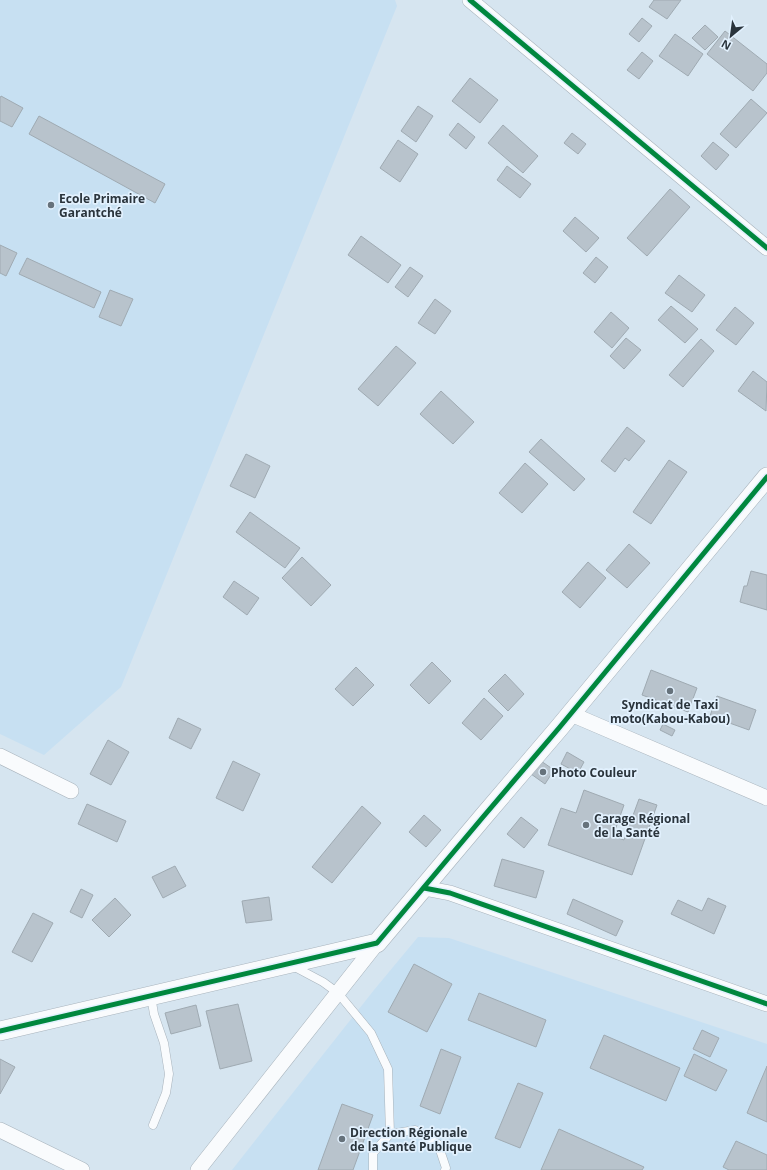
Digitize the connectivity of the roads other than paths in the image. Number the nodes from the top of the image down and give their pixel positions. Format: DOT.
graph roads {
  1 [pos="470,0"];
  2 [pos="767,248"];
  3 [pos="767,477"];
  4 [pos="571,714"];
  5 [pos="0,756"];
  6 [pos="72,791"];
  7 [pos="767,798"];
  8 [pos="424,888"];
  9 [pos="377,944"];
  10 [pos="289,964"];
  11 [pos="338,993"];
  12 [pos="151,996"];
  13 [pos="767,1004"];
  14 [pos="0,1032"];
  15 [pos="153,1125"];
  16 [pos="0,1130"];
  17 [pos="390,1134"];
  18 [pos="82,1170"];
  19 [pos="198,1170"];
  20 [pos="373,1170"];
  21 [pos="445,1170"];
  1 -- 2 [label="street"];
  3 -- 4 [label="street"];
  4 -- 7 [label="street"];
  4 -- 8 [label="street"];
  5 -- 6 [label="street"];
  8 -- 9 [label="street"];
  8 -- 13 [label="street"];
  9 -- 10 [label="street"];
  9 -- 11 [label="street"];
  10 -- 11 [label="lane"];
  10 -- 12 [label="street"];
  11 -- 17 [label="lane"];
  11 -- 19 [label="street"];
  12 -- 14 [label="street"];
  12 -- 15 [label="lane"];
  16 -- 18 [label="street"];
  17 -- 20 [label="lane"];
  17 -- 21 [label="lane"];
}
